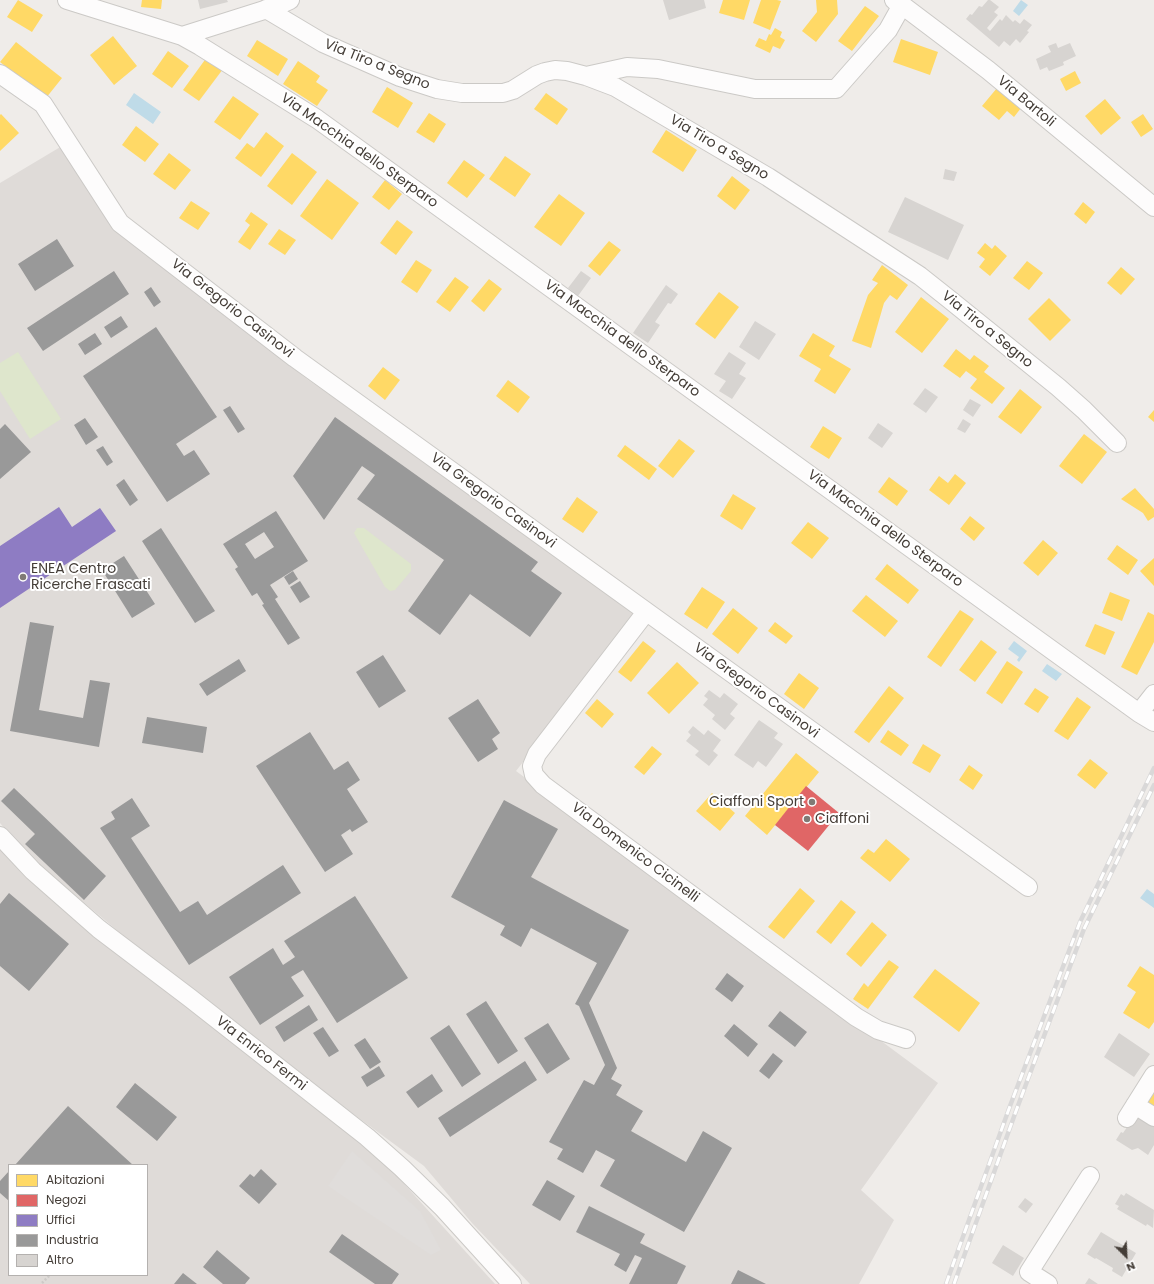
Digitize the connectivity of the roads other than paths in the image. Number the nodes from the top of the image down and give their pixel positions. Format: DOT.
graph roads {
  1 [pos="290,0"];
  2 [pos="79,2"];
  3 [pos="898,2"];
  4 [pos="266,9"];
  5 [pos="182,36"];
  6 [pos="0,74"];
  7 [pos="586,76"];
  8 [pos="1154,207"];
  9 [pos="1117,443"];
  10 [pos="646,612"];
  11 [pos="1154,694"];
  12 [pos="1139,713"];
  13 [pos="1154,722"];
  14 [pos="0,836"];
  15 [pos="1028,887"];
  16 [pos="906,1039"];
  17 [pos="1154,1075"];
  18 [pos="1154,1117"];
  19 [pos="1090,1176"];
  20 [pos="512,1284"];
  21 [pos="1048,1284"];
  1 -- 4 [label="street"];
  2 -- 5 [label="street, Via Macchia dello Sterparo"];
  3 -- 7 [label="street"];
  3 -- 8 [label="street, Via Bartoli"];
  4 -- 5 [label="street"];
  4 -- 7 [label="street, Via Tiro a Segno"];
  5 -- 12 [label="street, Via Macchia dello Sterparo"];
  6 -- 10 [label="street, Via Gregorio Casinovi"];
  7 -- 9 [label="street, Via Tiro a Segno"];
  10 -- 15 [label="street, Via Gregorio Casinovi"];
  10 -- 16 [label="street, Via Domenico Cicinelli"];
  11 -- 12 [label="street"];
  12 -- 13 [label="street, Via Macchia dello Sterparo"];
  14 -- 20 [label="street, Via Enrico Fermi"];
  17 -- 18 [label="street"];
  19 -- 21 [label="street"];
}
